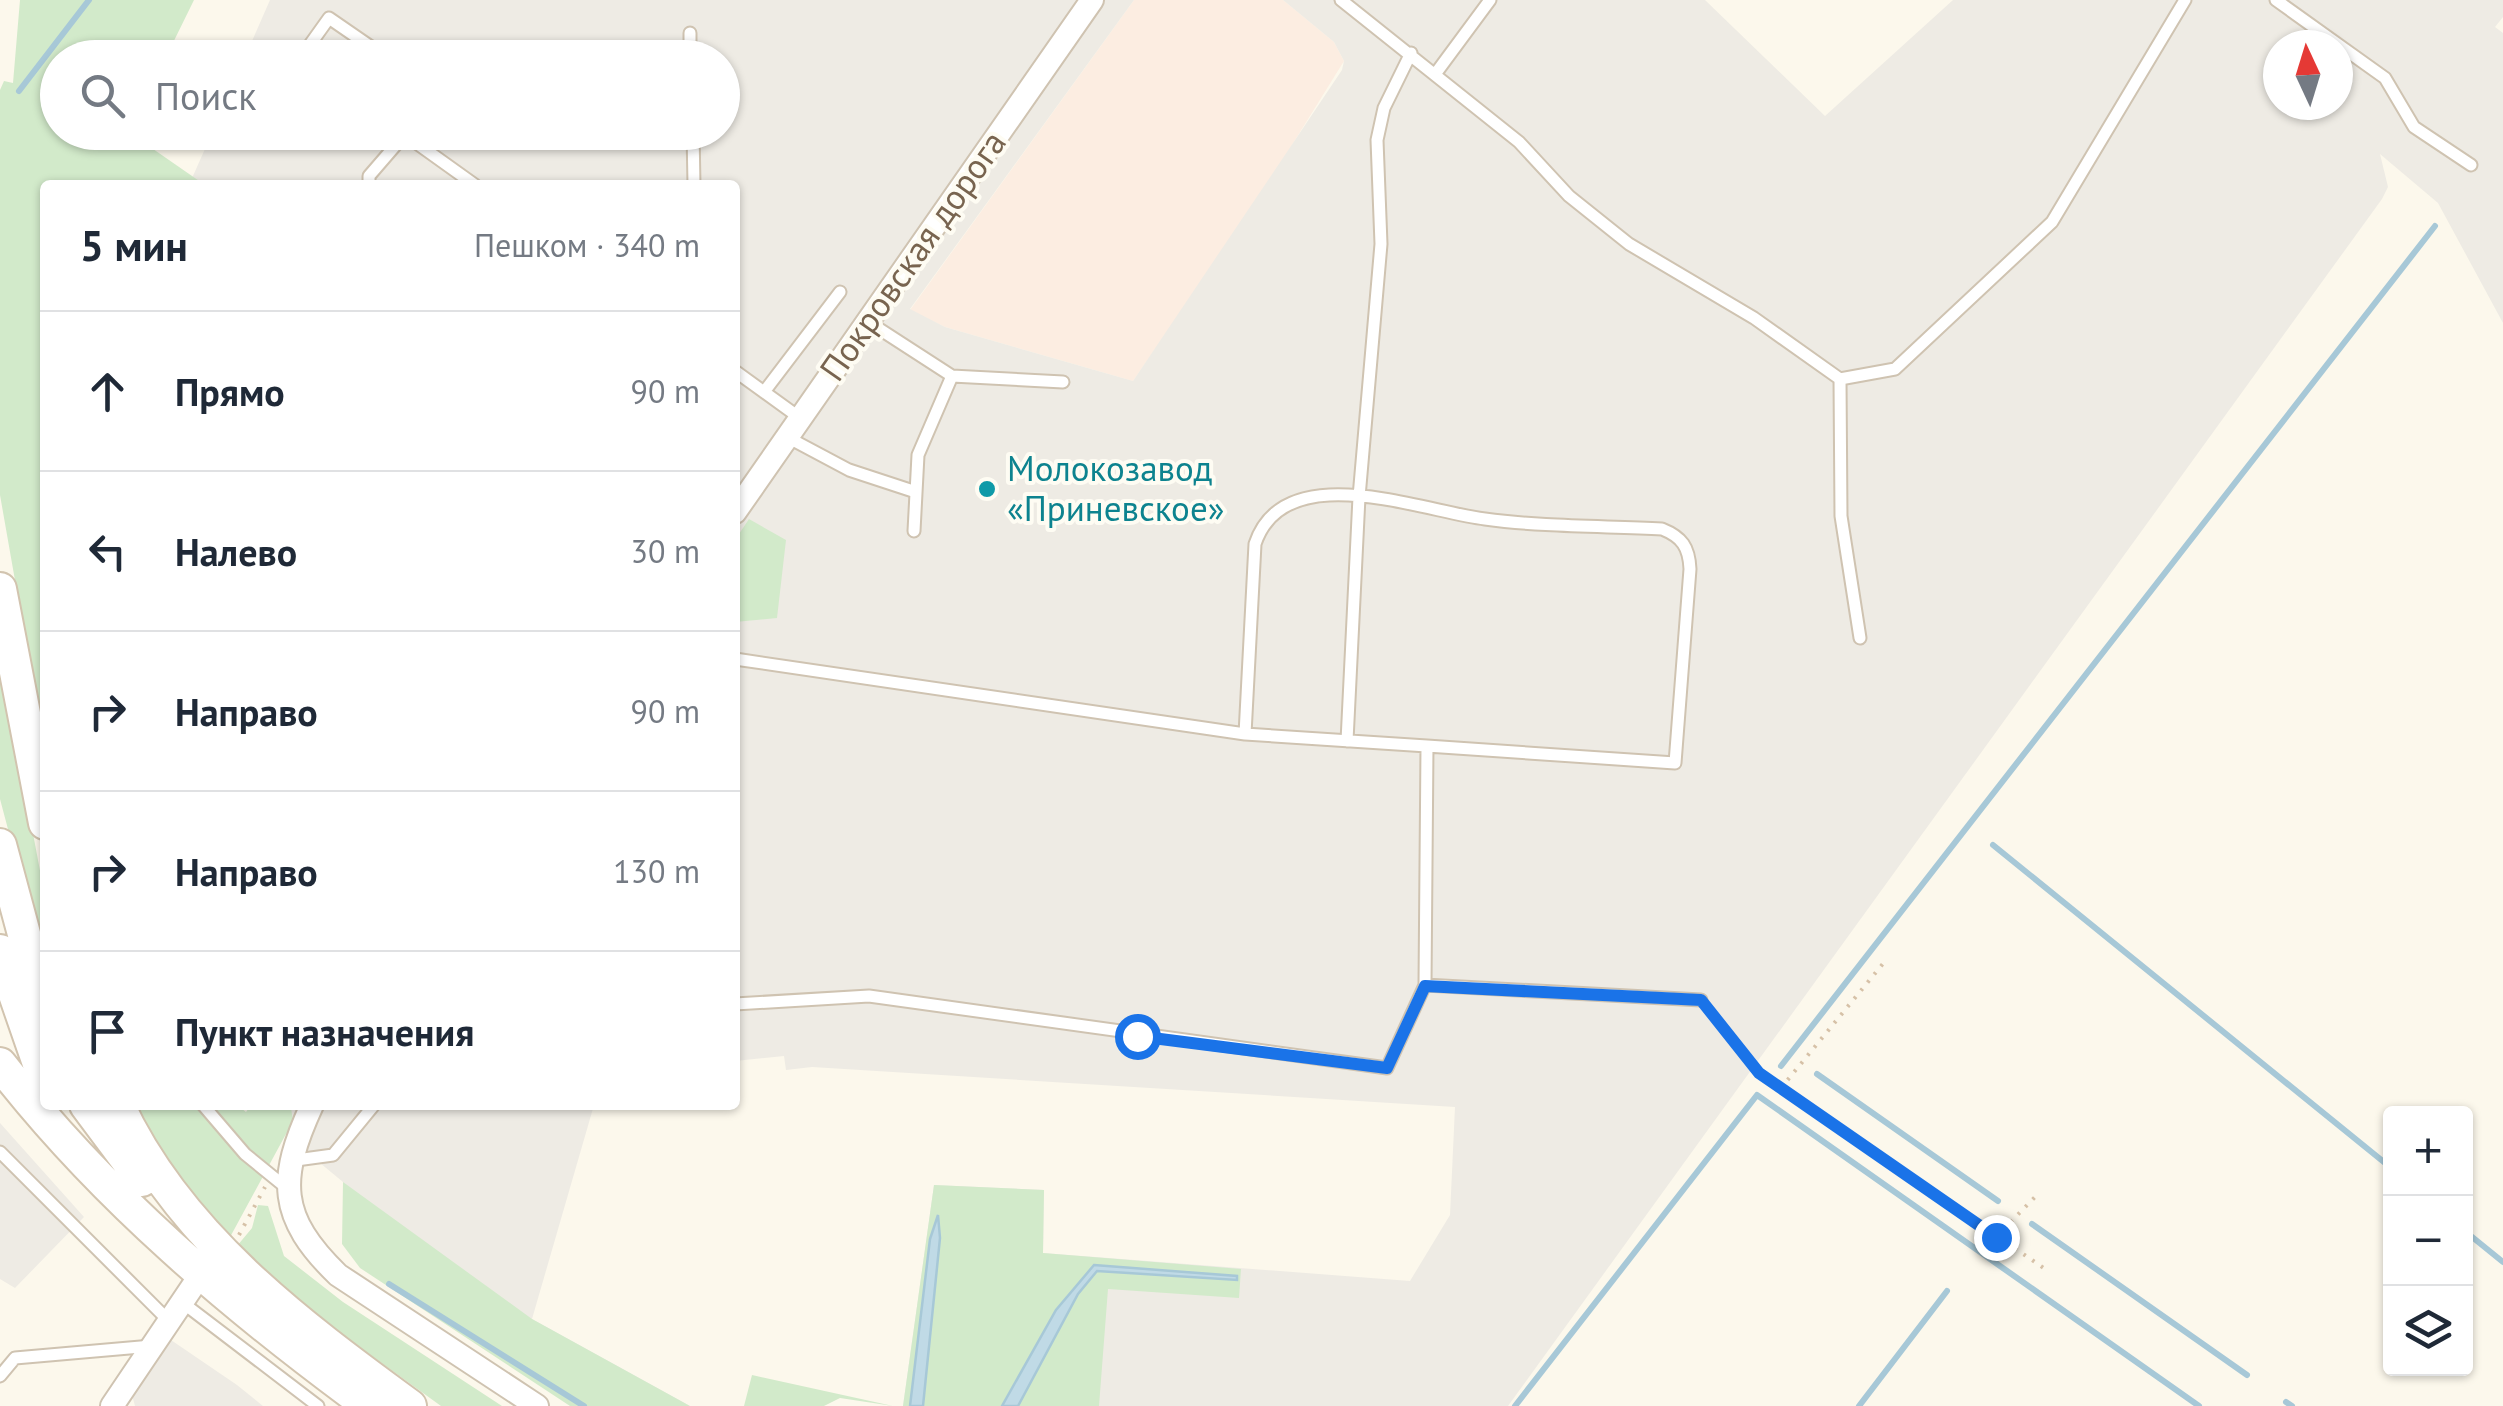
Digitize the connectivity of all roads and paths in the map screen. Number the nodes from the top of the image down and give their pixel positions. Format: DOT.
graph roads {
  1 [pos="1092,0"];
  2 [pos="1341,0"];
  3 [pos="1490,0"];
  4 [pos="2185,0"];
  5 [pos="2276,0"];
  6 [pos="690,33"];
  7 [pos="313,40"];
  8 [pos="360,40"];
  9 [pos="690,40"];
  10 [pos="1411,54"];
  11 [pos="1436,73"];
  12 [pos="391,150"];
  13 [pos="426,150"];
  14 [pos="693,150"];
  15 [pos="2472,166"];
  16 [pos="369,180"];
  17 [pos="468,180"];
  18 [pos="694,180"];
  19 [pos="840,292"];
  20 [pos="867,321"];
  21 [pos="740,375"];
  22 [pos="952,376"];
  23 [pos="1840,379"];
  24 [pos="1063,382"];
  25 [pos="764,392"];
  26 [pos="793,427"];
  27 [pos="916,492"];
  28 [pos="1359,497"];
  29 [pos="740,505"];
  30 [pos="914,532"];
  31 [pos="0,589"];
  32 [pos="1860,638"];
  33 [pos="740,660"];
  34 [pos="1245,734"];
  35 [pos="1347,741"];
  36 [pos="1428,746"];
  37 [pos="40,797"];
  38 [pos="0,845"];
  39 [pos="0,952"];
  40 [pos="1886,960"];
  41 [pos="1425,986"];
  42 [pos="40,993"];
  43 [pos="1701,1000"];
  44 [pos="740,1004"];
  45 [pos="0,1064"];
  46 [pos="40,1067"];
  47 [pos="1781,1088"];
  48 [pos="40,1110"];
  49 [pos="40,1110"];
  50 [pos="60,1110"];
  51 [pos="90,1110"];
  52 [pos="121,1110"];
  53 [pos="207,1110"];
  54 [pos="310,1110"];
  55 [pos="370,1110"];
  56 [pos="0,1152"];
  57 [pos="289,1161"];
  58 [pos="95,1173"];
  59 [pos="288,1190"];
  60 [pos="2038,1194"];
  61 [pos="1996,1237"];
  62 [pos="208,1260"];
  63 [pos="2048,1271"];
  64 [pos="176,1313"];
  65 [pos="155,1346"];
  66 [pos="0,1376"];
  67 [pos="112,1406"];
  68 [pos="318,1406"];
  69 [pos="368,1406"];
  70 [pos="410,1406"];
  71 [pos="537,1406"];
  1 -- 20 [label="street, Покровская дорога"];
  2 -- 10 [label="lane"];
  3 -- 11 [label="lane"];
  4 -- 23 [label="lane"];
  5 -- 15 [label="lane"];
  6 -- 9 [label="lane"];
  7 -- 8 [label="lane"];
  10 -- 11 [label="lane"];
  10 -- 28 [label="lane"];
  11 -- 23 [label="lane"];
  12 -- 16 [label="lane"];
  13 -- 17 [label="lane"];
  14 -- 18 [label="lane"];
  19 -- 25 [label="lane"];
  20 -- 22 [label="lane"];
  20 -- 26 [label="street, Покровская дорога"];
  21 -- 25 [label="lane"];
  22 -- 24 [label="lane"];
  22 -- 27 [label="lane"];
  23 -- 32 [label="lane"];
  25 -- 26 [label="lane"];
  26 -- 27 [label="lane"];
  26 -- 29 [label="street, Покровская дорога"];
  27 -- 30 [label="lane"];
  28 -- 34 [label="lane"];
  28 -- 35 [label="lane"];
  28 -- 36 [label="lane"];
  31 -- 37 [label="main road"];
  33 -- 34 [label="lane"];
  34 -- 35 [label="lane"];
  35 -- 36 [label="lane"];
  36 -- 41 [label="lane"];
  38 -- 42 [label="main road"];
  39 -- 46 [label="main road"];
  40 -- 47 [label="path"];
  41 -- 43 [label="lane"];
  41 -- 44 [label="lane"];
  43 -- 47 [label="path"];
  45 -- 48 [label="main road"];
  47 -- 61 [label="path"];
  49 -- 58 [label="main road"];
  50 -- 58 [label="main road"];
  51 -- 62 [label="main road"];
  52 -- 62 [label="main road"];
  53 -- 59 [label="lane"];
  54 -- 57 [label="street"];
  55 -- 57 [label="lane"];
  56 -- 64 [label="lane"];
  57 -- 59 [label="street"];
  58 -- 62 [label="main road"];
  59 -- 71 [label="street"];
  60 -- 61 [label="path"];
  61 -- 63 [label="path"];
  62 -- 64 [label="street"];
  62 -- 69 [label="main road"];
  62 -- 70 [label="main road"];
  64 -- 65 [label="street"];
  64 -- 68 [label="lane"];
  65 -- 66 [label="lane"];
  65 -- 67 [label="street"];
}
